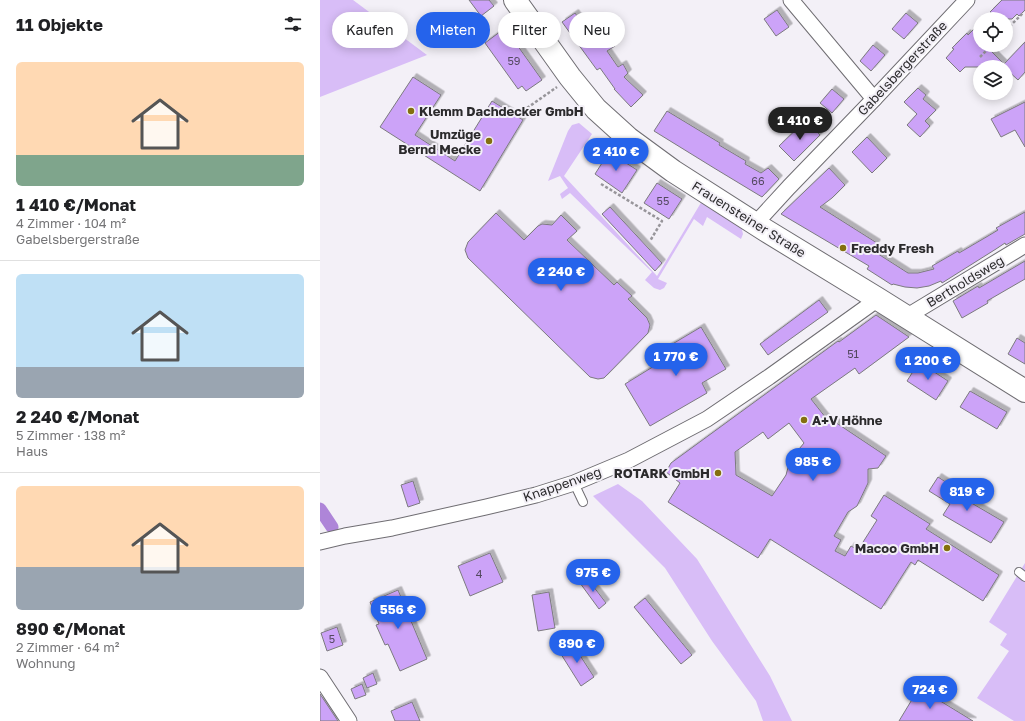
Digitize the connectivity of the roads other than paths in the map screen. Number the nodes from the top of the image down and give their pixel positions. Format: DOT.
graph roads {
  1 [pos="515,0"];
  2 [pos="791,0"];
  3 [pos="967,0"];
  4 [pos="874,99"];
  5 [pos="756,224"];
  6 [pos="1025,245"];
  7 [pos="878,299"];
  8 [pos="906,317"];
  9 [pos="1025,391"];
  10 [pos="574,482"];
  11 [pos="583,502"];
  12 [pos="320,542"];
  13 [pos="320,677"];
  14 [pos="349,721"];
  1 -- 5 [label="main road, Frauensteiner Straße"];
  2 -- 4 [label="street"];
  3 -- 4 [label="street, Gabelsbergerstraße"];
  4 -- 5 [label="street, Gabelsbergerstraße"];
  5 -- 7 [label="main road, Frauensteiner Straße"];
  6 -- 8 [label="street, Bertholdsweg"];
  7 -- 8 [label="main road, Frauensteiner Straße"];
  7 -- 10 [label="street, Knappenweg"];
  8 -- 9 [label="main road, Frauensteiner Straße"];
  10 -- 11 [label="lane"];
  10 -- 12 [label="street, Knappenweg"];
  13 -- 14 [label="street"];
}
